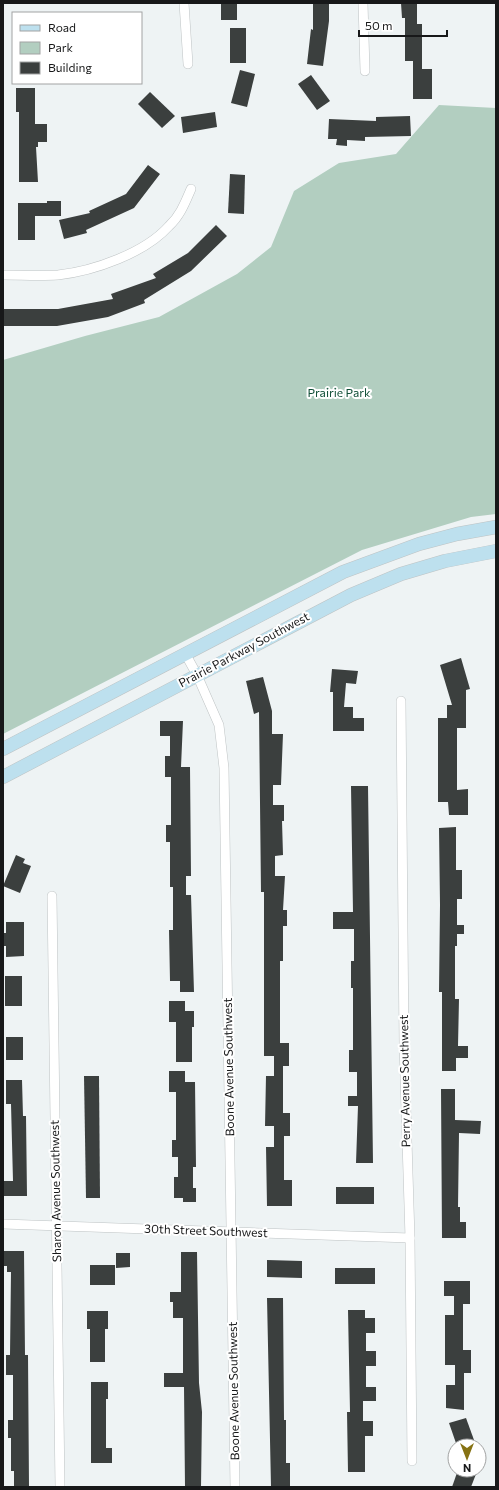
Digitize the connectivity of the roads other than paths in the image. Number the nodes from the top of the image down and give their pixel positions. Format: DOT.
graph roads {
  1 [pos="184,3"];
  2 [pos="362,3"];
  3 [pos="188,64"];
  4 [pos="365,71"];
  5 [pos="191,189"];
  6 [pos="3,275"];
  7 [pos="496,527"];
  8 [pos="496,550"];
  9 [pos="186,655"];
  10 [pos="197,675"];
  11 [pos="401,701"];
  12 [pos="3,750"];
  13 [pos="3,777"];
  14 [pos="52,896"];
  15 [pos="3,1224"];
  16 [pos="56,1226"];
  17 [pos="231,1232"];
  18 [pos="410,1238"];
  19 [pos="412,1461"];
  20 [pos="60,1487"];
  21 [pos="235,1487"];
  1 -- 3 [label="street"];
  2 -- 4 [label="street"];
  5 -- 6 [label="street"];
  7 -- 9 [label="street, Prairie Parkway Southwest"];
  8 -- 10 [label="street, Prairie Parkway Southwest"];
  9 -- 10 [label="street, Boone Avenue Southwest"];
  9 -- 12 [label="street, Prairie Parkway Southwest"];
  10 -- 13 [label="street, Prairie Parkway Southwest"];
  10 -- 17 [label="street, Boone Avenue Southwest"];
  11 -- 18 [label="street, Perry Avenue Southwest"];
  14 -- 16 [label="street, Sharon Avenue Southwest"];
  15 -- 16 [label="street, 30th Street Southwest"];
  16 -- 17 [label="street, 30th Street Southwest"];
  16 -- 20 [label="street, Sharon Avenue Southwest"];
  17 -- 18 [label="street, 30th Street Southwest"];
  17 -- 21 [label="street, Boone Avenue Southwest"];
  18 -- 19 [label="street, Perry Avenue Southwest"];
}
